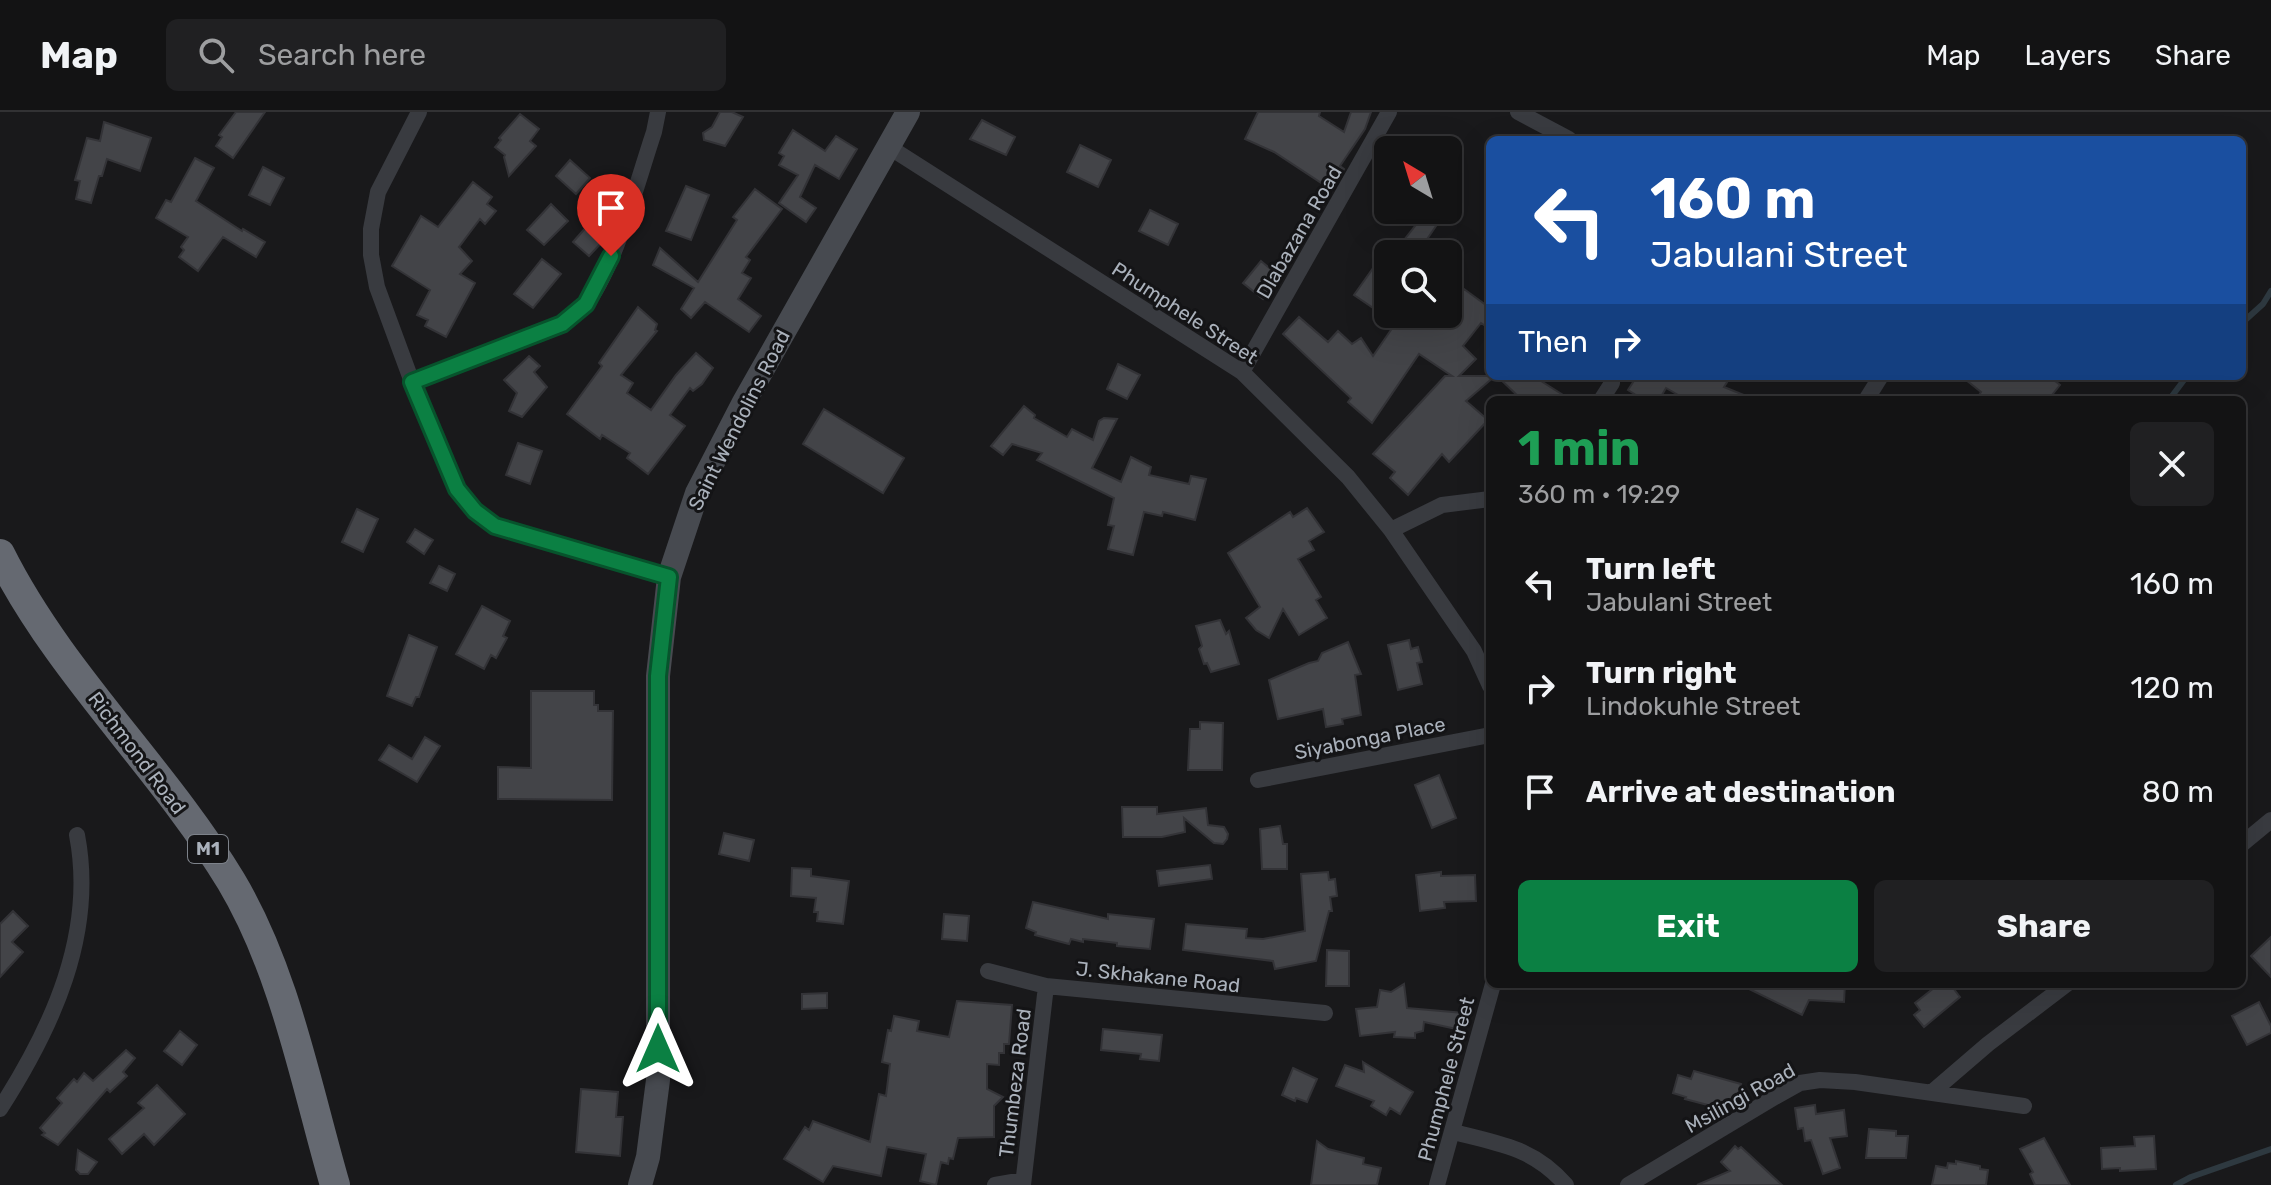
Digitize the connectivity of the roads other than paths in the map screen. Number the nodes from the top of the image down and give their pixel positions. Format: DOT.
graph roads {
  1 [pos="419,112"];
  2 [pos="658,112"];
  3 [pos="908,112"];
  4 [pos="1389,112"];
  5 [pos="1518,112"];
  6 [pos="1563,136"];
  7 [pos="889,147"];
  8 [pos="1242,372"];
  9 [pos="412,382"];
  10 [pos="1612,383"];
  11 [pos="1604,396"];
  12 [pos="1486,500"];
  13 [pos="1391,530"];
  14 [pos="0,554"];
  15 [pos="669,577"];
  16 [pos="1486,677"];
  17 [pos="1486,736"];
  18 [pos="1258,780"];
  19 [pos="2271,820"];
  20 [pos="77,835"];
  21 [pos="2246,841"];
  22 [pos="988,971"];
  23 [pos="1046,986"];
  24 [pos="1492,988"];
  25 [pos="2062,988"];
  26 [pos="1325,1013"];
  27 [pos="1931,1093"];
  28 [pos="2024,1106"];
  29 [pos="0,1109"];
  30 [pos="1454,1132"];
  31 [pos="1023,1182"];
  32 [pos="335,1185"];
  33 [pos="640,1185"];
  34 [pos="995,1185"];
  35 [pos="1437,1185"];
  36 [pos="1566,1185"];
  37 [pos="1628,1185"];
  1 -- 9 [label="street"];
  2 -- 9 [label="street"];
  3 -- 7 [label="street, Saint Wendolins Road"];
  4 -- 8 [label="street, Dlabazana Road"];
  5 -- 6 [label="street"];
  7 -- 8 [label="street, Phumphele Street"];
  7 -- 15 [label="street, Saint Wendolins Road"];
  8 -- 13 [label="street, Phumphele Street"];
  9 -- 15 [label="street"];
  10 -- 11 [label="street"];
  12 -- 13 [label="street"];
  13 -- 16 [label="street, Phumphele Street"];
  14 -- 32 [label="highway, Richmond Road / M1"];
  15 -- 33 [label="street, Saint Wendolins Road"];
  17 -- 18 [label="street, Siyabonga Place"];
  19 -- 21 [label="street"];
  20 -- 29 [label="street"];
  22 -- 23 [label="street, J. Skhakane Road"];
  23 -- 26 [label="street, J. Skhakane Road"];
  23 -- 31 [label="street, Thumbeza Road"];
  24 -- 30 [label="street, Phumphele Street"];
  25 -- 27 [label="street"];
  27 -- 28 [label="street, Msilingi Road"];
  27 -- 37 [label="street, Msilingi Road"];
  30 -- 35 [label="street, Phumphele Street"];
  30 -- 36 [label="street"];
  31 -- 34 [label="street"];
}
